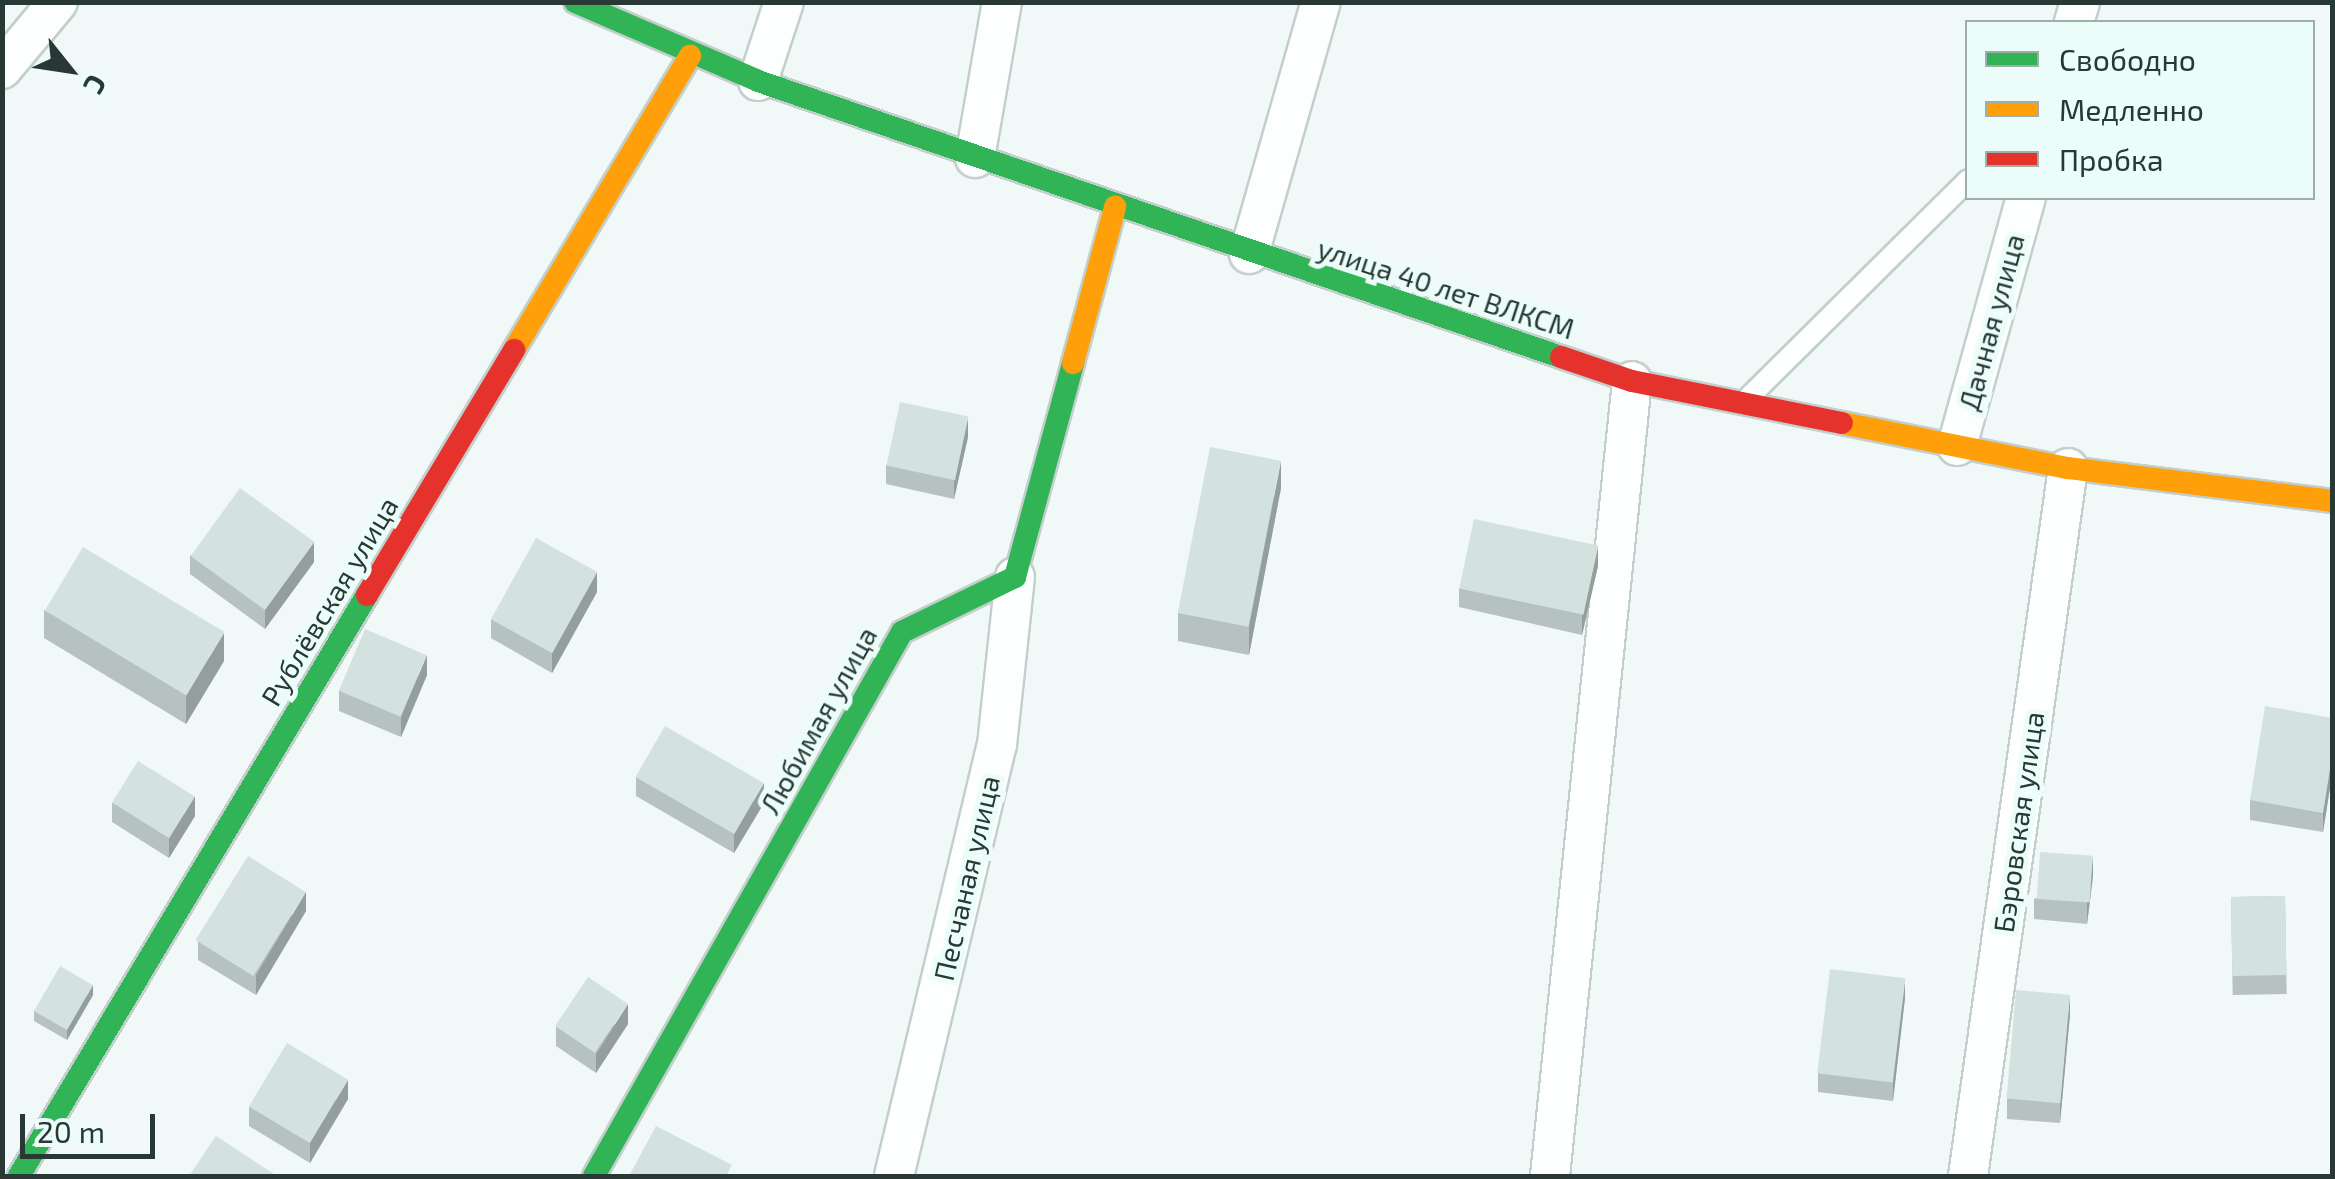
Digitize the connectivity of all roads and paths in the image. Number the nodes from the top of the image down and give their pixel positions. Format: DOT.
graph roads {
  1 [pos="58,2"];
  2 [pos="576,2"];
  3 [pos="784,2"];
  4 [pos="1002,2"];
  5 [pos="1321,2"];
  6 [pos="690,56"];
  7 [pos="2,69"];
  8 [pos="758,81"];
  9 [pos="976,158"];
  10 [pos="1965,183"];
  11 [pos="2025,200"];
  12 [pos="1115,207"];
  13 [pos="1249,254"];
  14 [pos="1632,381"];
  15 [pos="1742,403"];
  16 [pos="1957,446"];
  17 [pos="2068,468"];
  18 [pos="2332,501"];
  19 [pos="1016,577"];
  20 [pos="19,1176"];
  21 [pos="594,1176"];
  22 [pos="894,1176"];
  23 [pos="1550,1176"];
  24 [pos="1968,1176"];
  1 -- 7 [label="street"];
  2 -- 6 [label="street, улица 40 лет ВЛКСМ"];
  3 -- 8 [label="street"];
  4 -- 9 [label="street"];
  5 -- 13 [label="street"];
  6 -- 8 [label="street, улица 40 лет ВЛКСМ"];
  6 -- 20 [label="street, Рублёвская улица"];
  8 -- 9 [label="street, улица 40 лет ВЛКСМ"];
  9 -- 12 [label="street, улица 40 лет ВЛКСМ"];
  10 -- 15 [label="lane"];
  11 -- 16 [label="street, Дачная улица"];
  12 -- 13 [label="street, улица 40 лет ВЛКСМ"];
  12 -- 19 [label="street"];
  13 -- 14 [label="street, улица 40 лет ВЛКСМ"];
  14 -- 15 [label="street, улица 40 лет ВЛКСМ"];
  14 -- 23 [label="street"];
  15 -- 16 [label="street, улица 40 лет ВЛКСМ"];
  16 -- 17 [label="street, улица 40 лет ВЛКСМ"];
  17 -- 18 [label="street, улица 40 лет ВЛКСМ"];
  17 -- 24 [label="street, Бэровская улица"];
  19 -- 21 [label="street, Любимая улица"];
  19 -- 22 [label="street, Песчаная улица"];
}
